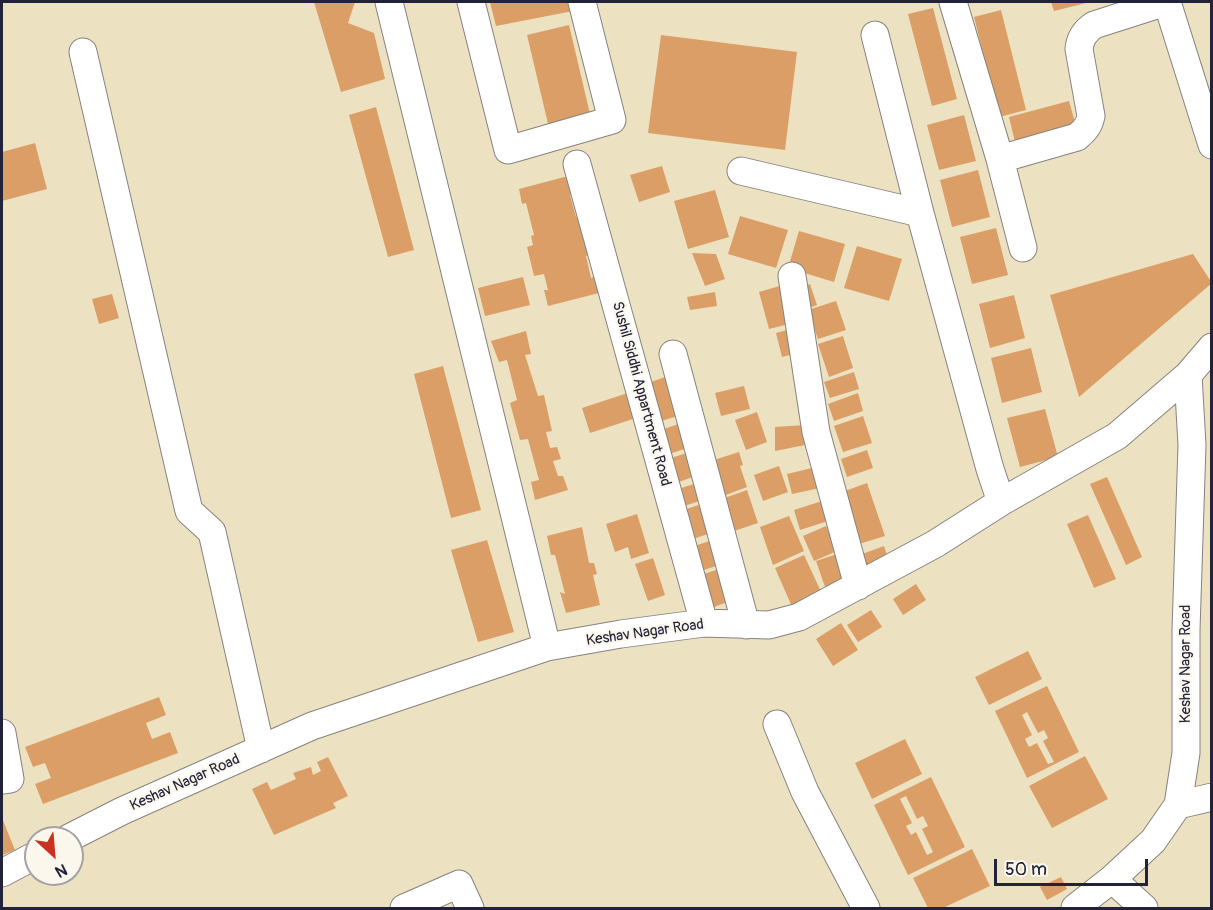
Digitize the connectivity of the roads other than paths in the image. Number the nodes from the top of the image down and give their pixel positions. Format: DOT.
graph roads {
  1 [pos="389,2"];
  2 [pos="471,2"];
  3 [pos="582,2"];
  4 [pos="953,2"];
  5 [pos="1167,2"];
  6 [pos="1138,6"];
  7 [pos="875,35"];
  8 [pos="82,52"];
  9 [pos="1205,103"];
  10 [pos="1212,145"];
  11 [pos="1000,159"];
  12 [pos="577,164"];
  13 [pos="741,171"];
  14 [pos="920,213"];
  15 [pos="1023,248"];
  16 [pos="792,276"];
  17 [pos="1212,347"];
  18 [pos="673,354"];
  19 [pos="1188,375"];
  20 [pos="1001,502"];
  21 [pos="858,586"];
  22 [pos="704,624"];
  23 [pos="746,625"];
  24 [pos="548,647"];
  25 [pos="777,724"];
  26 [pos="2,733"];
  27 [pos="261,749"];
  28 [pos="2,780"];
  29 [pos="1212,797"];
  30 [pos="1178,805"];
  31 [pos="84,830"];
  32 [pos="24,861"];
  33 [pos="2,873"];
  34 [pos="1112,879"];
  35 [pos="404,909"];
  36 [pos="470,909"];
  37 [pos="866,909"];
  38 [pos="1075,909"];
  39 [pos="1144,909"];
  1 -- 24 [label="street"];
  2 -- 3 [label="street"];
  4 -- 11 [label="street"];
  5 -- 6 [label="street"];
  5 -- 9 [label="street"];
  6 -- 11 [label="street"];
  7 -- 14 [label="street"];
  8 -- 27 [label="street"];
  9 -- 10 [label="street"];
  11 -- 15 [label="street"];
  12 -- 22 [label="street, Sushil Siddhi Appartment Road"];
  13 -- 14 [label="street"];
  14 -- 20 [label="street"];
  16 -- 21 [label="street"];
  17 -- 19 [label="street, Keshav Nagar Road"];
  18 -- 23 [label="street"];
  19 -- 20 [label="street, Keshav Nagar Road"];
  19 -- 30 [label="street, Keshav Nagar Road"];
  20 -- 21 [label="street, Keshav Nagar Road"];
  21 -- 23 [label="street, Keshav Nagar Road"];
  22 -- 23 [label="street, Keshav Nagar Road"];
  22 -- 24 [label="street, Keshav Nagar Road"];
  24 -- 27 [label="street, Keshav Nagar Road"];
  25 -- 37 [label="street"];
  26 -- 28 [label="street"];
  27 -- 31 [label="street, Keshav Nagar Road"];
  29 -- 30 [label="street"];
  30 -- 34 [label="street, Keshav Nagar Road"];
  32 -- 33 [label="street"];
  34 -- 38 [label="street, Keshav Nagar Road"];
  34 -- 39 [label="street"];
  35 -- 36 [label="street"];
}
